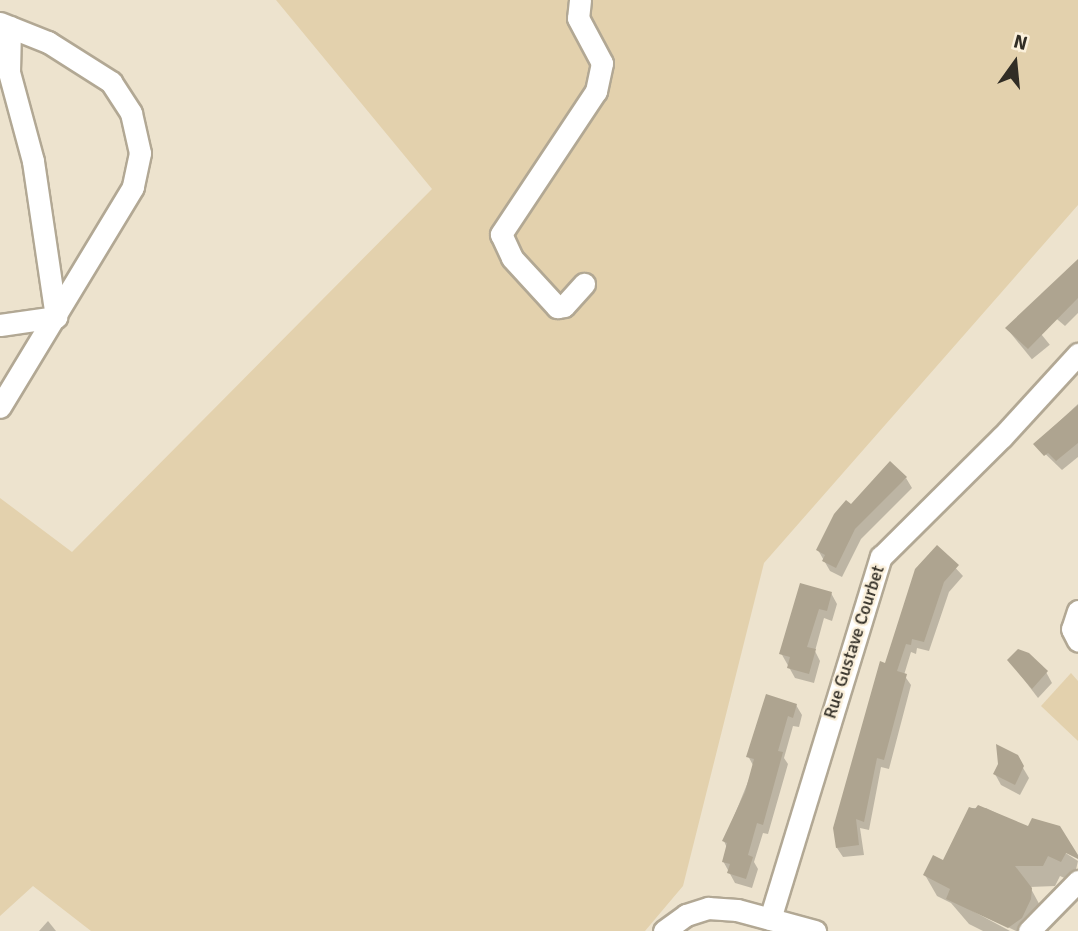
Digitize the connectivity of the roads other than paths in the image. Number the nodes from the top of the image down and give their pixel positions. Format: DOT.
graph roads {
  1 [pos="580,0"];
  2 [pos="5,25"];
  3 [pos="5,78"];
  4 [pos="584,284"];
  5 [pos="55,317"];
  6 [pos="0,325"];
  7 [pos="1078,354"];
  8 [pos="0,407"];
  9 [pos="1078,611"];
  10 [pos="1078,641"];
  11 [pos="1078,881"];
  12 [pos="770,919"];
  13 [pos="1032,930"];
  14 [pos="664,931"];
  15 [pos="815,931"];
  1 -- 4 [label="street"];
  2 -- 3 [label="street"];
  2 -- 5 [label="street"];
  3 -- 5 [label="street"];
  5 -- 6 [label="street"];
  5 -- 8 [label="street"];
  7 -- 12 [label="street, Rue Gustave Courbet"];
  9 -- 10 [label="street"];
  11 -- 13 [label="street"];
  12 -- 14 [label="street"];
  12 -- 15 [label="street"];
}
